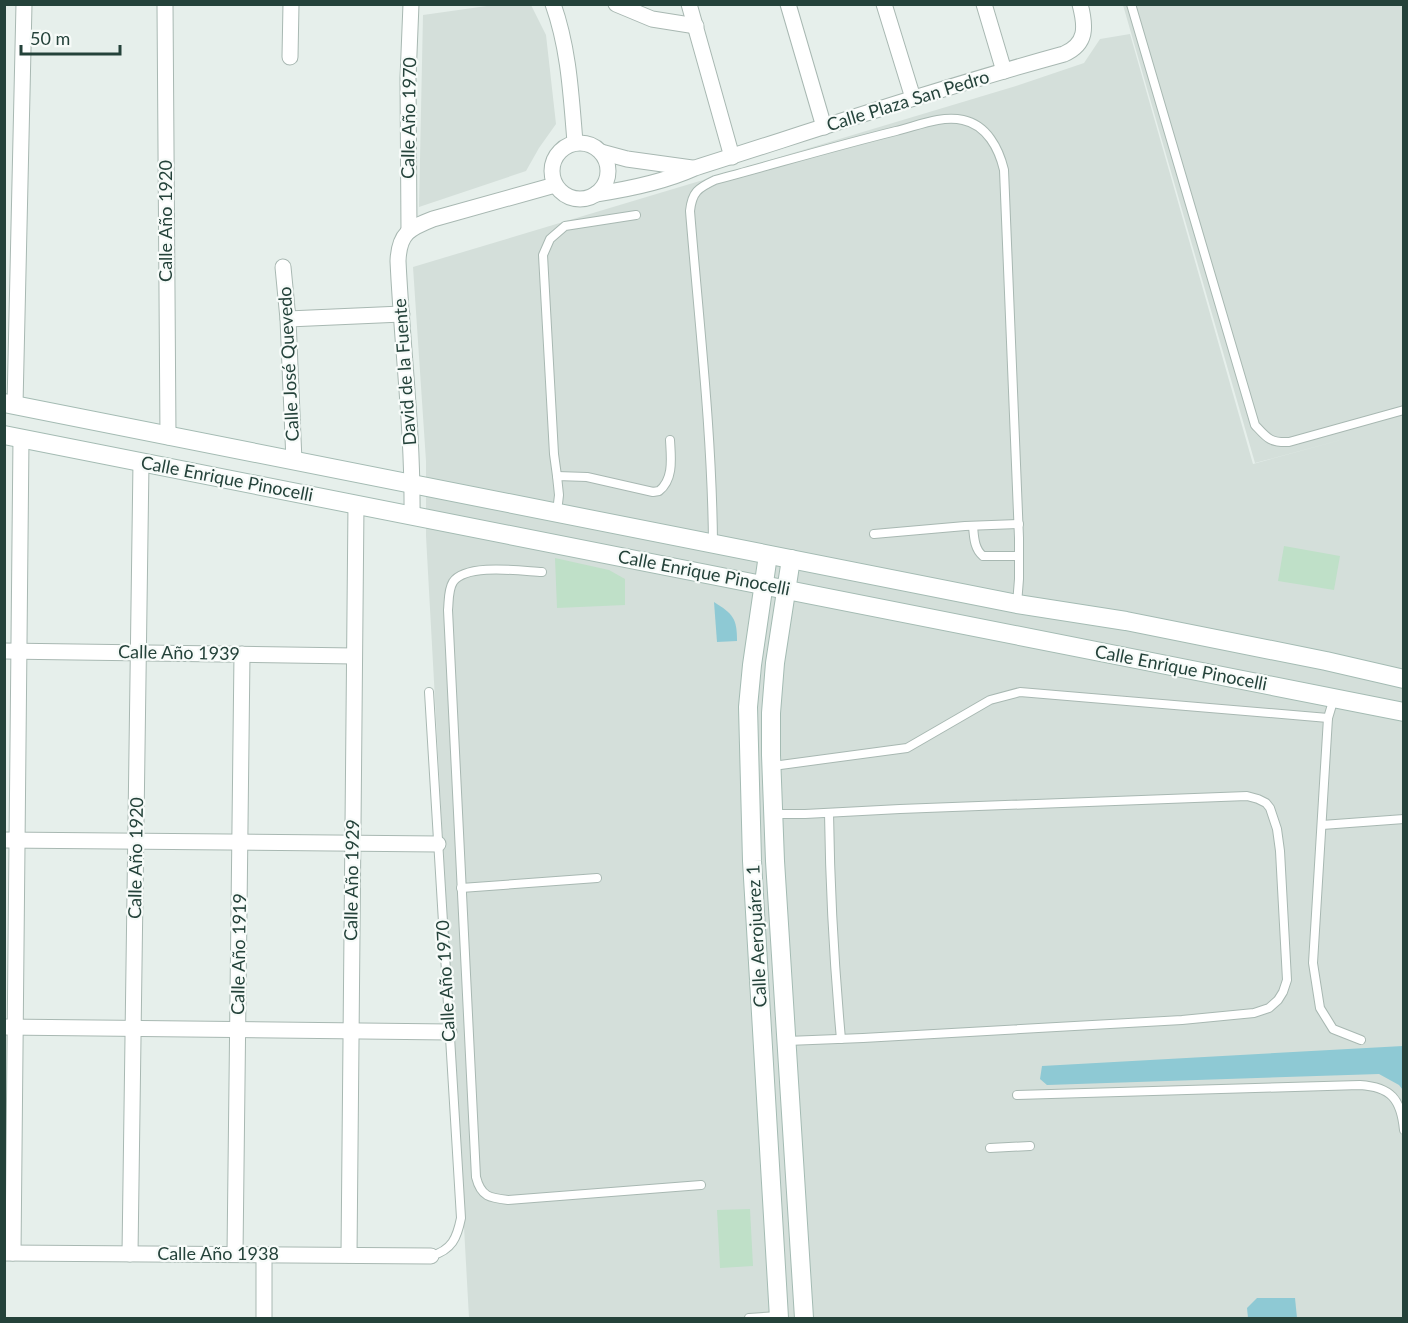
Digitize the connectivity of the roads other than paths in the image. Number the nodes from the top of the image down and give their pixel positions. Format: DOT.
graph roads {
  1 [pos="24,4"];
  2 [pos="165,4"];
  3 [pos="291,4"];
  4 [pos="411,4"];
  5 [pos="553,4"];
  6 [pos="615,4"];
  7 [pos="689,4"];
  8 [pos="788,4"];
  9 [pos="884,4"];
  10 [pos="984,4"];
  11 [pos="1080,4"];
  12 [pos="1131,4"];
  13 [pos="696,26"];
  14 [pos="290,57"];
  15 [pos="1004,71"];
  16 [pos="913,98"];
  17 [pos="824,127"];
  18 [pos="575,142"];
  19 [pos="601,152"];
  20 [pos="732,157"];
  21 [pos="695,168"];
  22 [pos="555,185"];
  23 [pos="596,195"];
  24 [pos="636,215"];
  25 [pos="409,231"];
  26 [pos="283,267"];
  27 [pos="402,314"];
  28 [pos="288,319"];
  29 [pos="10,404"];
  30 [pos="1404,410"];
  31 [pos="13,436"];
  32 [pos="168,436"];
  33 [pos="670,440"];
  34 [pos="294,461"];
  35 [pos="141,462"];
  36 [pos="557,476"];
  37 [pos="412,484"];
  38 [pos="356,504"];
  39 [pos="557,513"];
  40 [pos="412,515"];
  41 [pos="1018,524"];
  42 [pos="973,526"];
  43 [pos="874,534"];
  44 [pos="713,543"];
  45 [pos="768,555"];
  46 [pos="1019,556"];
  47 [pos="791,559"];
  48 [pos="542,572"];
  49 [pos="763,585"];
  50 [pos="786,590"];
  51 [pos="1017,604"];
  52 [pos="12,651"];
  53 [pos="138,653"];
  54 [pos="242,654"];
  55 [pos="354,656"];
  56 [pos="1404,679"];
  57 [pos="429,692"];
  58 [pos="1334,698"];
  59 [pos="1404,712"];
  60 [pos="1328,718"];
  61 [pos="771,766"];
  62 [pos="829,813"];
  63 [pos="772,814"];
  64 [pos="1404,819"];
  65 [pos="1322,825"];
  66 [pos="11,840"];
  67 [pos="136,841"];
  68 [pos="240,842"];
  69 [pos="353,843"];
  70 [pos="438,844"];
  71 [pos="597,878"];
  72 [pos="461,888"];
  73 [pos="10,1027"];
  74 [pos="133,1028"];
  75 [pos="238,1030"];
  76 [pos="351,1031"];
  77 [pos="449,1032"];
  78 [pos="840,1039"];
  79 [pos="1361,1040"];
  80 [pos="785,1041"];
  81 [pos="1017,1095"];
  82 [pos="1404,1130"];
  83 [pos="1030,1146"];
  84 [pos="990,1148"];
  85 [pos="701,1185"];
  86 [pos="9,1253"];
  87 [pos="130,1254"];
  88 [pos="235,1254"];
  89 [pos="264,1254"];
  90 [pos="349,1255"];
  91 [pos="431,1256"];
  92 [pos="779,1317"];
  93 [pos="264,1318"];
  94 [pos="749,1318"];
  95 [pos="804,1318"];
  1 -- 29 [label="street"];
  2 -- 32 [label="street, Calle Año 1920"];
  3 -- 14 [label="street"];
  4 -- 25 [label="street, Calle Año 1970"];
  5 -- 18 [label="street"];
  6 -- 13 [label="street"];
  7 -- 13 [label="street"];
  8 -- 17 [label="street"];
  9 -- 16 [label="street"];
  10 -- 15 [label="street"];
  11 -- 15 [label="street, Calle Plaza San Pedro"];
  12 -- 30 [label="lane"];
  13 -- 20 [label="street"];
  15 -- 16 [label="street, Calle Plaza San Pedro"];
  16 -- 17 [label="street, Calle Plaza San Pedro"];
  17 -- 20 [label="street, Calle Plaza San Pedro"];
  18 -- 19 [label="street"];
  18 -- 22 [label="street"];
  19 -- 21 [label="street, Calle Plaza San Pedro"];
  19 -- 23 [label="street"];
  20 -- 21 [label="street, Calle Plaza San Pedro"];
  21 -- 23 [label="street, Calle Plaza San Pedro"];
  22 -- 23 [label="street"];
  22 -- 25 [label="street"];
  24 -- 36 [label="lane"];
  25 -- 27 [label="street, David de la Fuente"];
  26 -- 28 [label="street, Calle José Quevedo"];
  27 -- 28 [label="street"];
  27 -- 37 [label="street, David de la Fuente"];
  28 -- 34 [label="street, Calle José Quevedo"];
  29 -- 32 [label="main road, Calle Enrique Pinocelli"];
  31 -- 35 [label="main road, Calle Enrique Pinocelli"];
  31 -- 52 [label="street"];
  32 -- 34 [label="main road, Calle Enrique Pinocelli"];
  33 -- 36 [label="lane"];
  34 -- 37 [label="main road, Calle Enrique Pinocelli"];
  35 -- 38 [label="main road, Calle Enrique Pinocelli"];
  35 -- 53 [label="street, Calle Año 1920"];
  36 -- 39 [label="lane"];
  37 -- 39 [label="main road, Calle Enrique Pinocelli"];
  37 -- 40 [label="street, David de la Fuente"];
  38 -- 40 [label="main road, Calle Enrique Pinocelli"];
  38 -- 55 [label="street, Calle Año 1929"];
  39 -- 44 [label="main road, Calle Enrique Pinocelli"];
  40 -- 49 [label="main road, Calle Enrique Pinocelli"];
  41 -- 42 [label="lane"];
  41 -- 44 [label="lane"];
  41 -- 46 [label="lane"];
  42 -- 43 [label="lane"];
  42 -- 46 [label="lane"];
  44 -- 45 [label="main road, Calle Enrique Pinocelli"];
  45 -- 47 [label="main road, Calle Enrique Pinocelli"];
  45 -- 49 [label="main road, Calle Aerojuárez 1"];
  46 -- 51 [label="lane"];
  47 -- 50 [label="main road, Calle Aerojuárez 1"];
  47 -- 51 [label="main road, Calle Enrique Pinocelli"];
  48 -- 72 [label="lane"];
  49 -- 50 [label="main road, Calle Enrique Pinocelli"];
  49 -- 92 [label="main road, Calle Aerojuárez 1"];
  50 -- 58 [label="main road, Calle Enrique Pinocelli"];
  50 -- 61 [label="main road, Calle Aerojuárez 1"];
  51 -- 56 [label="main road, Calle Enrique Pinocelli"];
  52 -- 53 [label="street, Calle Año 1939"];
  52 -- 66 [label="street"];
  53 -- 54 [label="street, Calle Año 1939"];
  53 -- 67 [label="street, Calle Año 1920"];
  54 -- 55 [label="street, Calle Año 1939"];
  54 -- 68 [label="street, Calle Año 1919"];
  55 -- 69 [label="street, Calle Año 1929"];
  57 -- 70 [label="lane, Calle Año 1970"];
  58 -- 59 [label="main road, Calle Enrique Pinocelli"];
  58 -- 60 [label="lane"];
  60 -- 61 [label="lane"];
  60 -- 65 [label="lane"];
  61 -- 63 [label="main road, Calle Aerojuárez 1"];
  62 -- 63 [label="lane"];
  62 -- 78 [label="lane"];
  62 -- 78 [label="lane"];
  63 -- 80 [label="main road, Calle Aerojuárez 1"];
  64 -- 65 [label="lane"];
  65 -- 79 [label="lane"];
  66 -- 67 [label="street"];
  66 -- 73 [label="street"];
  67 -- 68 [label="street"];
  67 -- 74 [label="street, Calle Año 1920"];
  68 -- 69 [label="street"];
  68 -- 75 [label="street, Calle Año 1919"];
  69 -- 70 [label="street"];
  69 -- 76 [label="street, Calle Año 1929"];
  70 -- 77 [label="lane, Calle Año 1970"];
  71 -- 72 [label="lane"];
  72 -- 85 [label="lane"];
  73 -- 74 [label="street"];
  73 -- 86 [label="street"];
  74 -- 75 [label="street"];
  74 -- 87 [label="street, Calle Año 1920"];
  75 -- 76 [label="street"];
  75 -- 88 [label="street, Calle Año 1919"];
  76 -- 77 [label="street"];
  76 -- 90 [label="street, Calle Año 1929"];
  77 -- 91 [label="lane, Calle Año 1970"];
  78 -- 80 [label="lane"];
  80 -- 95 [label="main road, Calle Aerojuárez 1"];
  81 -- 82 [label="lane"];
  83 -- 84 [label="lane"];
  86 -- 87 [label="street, Calle Año 1938"];
  87 -- 88 [label="street, Calle Año 1938"];
  88 -- 89 [label="street, Calle Año 1938"];
  89 -- 90 [label="street, Calle Año 1938"];
  89 -- 93 [label="street"];
  90 -- 91 [label="street, Calle Año 1938"];
  92 -- 94 [label="lane"];
}
